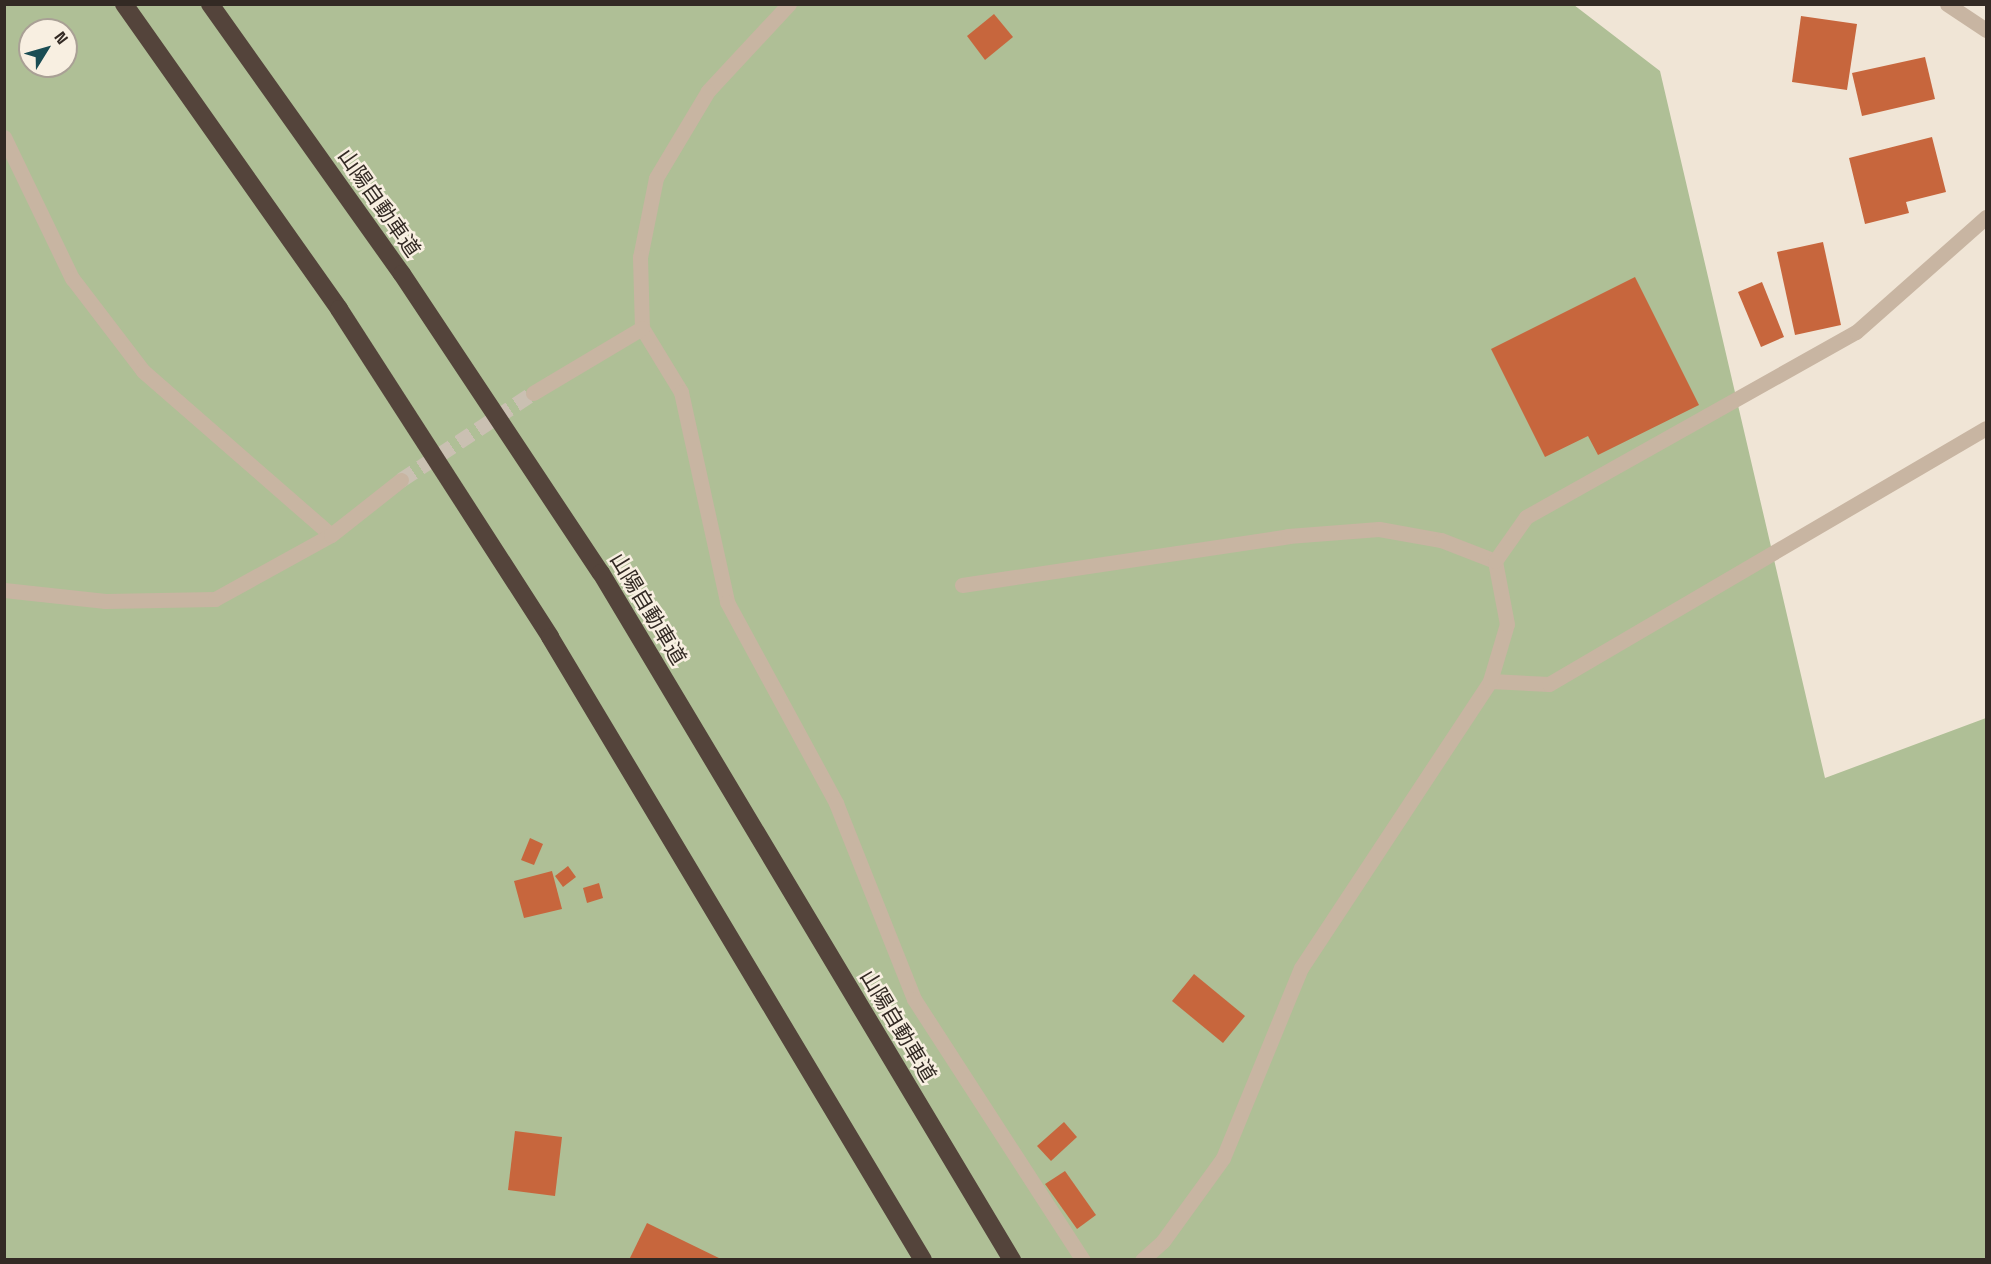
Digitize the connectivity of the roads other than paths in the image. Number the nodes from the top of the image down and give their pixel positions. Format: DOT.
graph roads {
  1 [pos="124,4"];
  2 [pos="210,4"];
  3 [pos="789,4"];
  4 [pos="1947,4"];
  5 [pos="1986,30"];
  6 [pos="4,137"];
  7 [pos="1986,217"];
  8 [pos="642,328"];
  9 [pos="533,393"];
  10 [pos="1986,428"];
  11 [pos="401,480"];
  12 [pos="331,535"];
  13 [pos="1495,561"];
  14 [pos="962,585"];
  15 [pos="4,590"];
  16 [pos="1490,681"];
  17 [pos="923,1260"];
  18 [pos="1012,1260"];
  19 [pos="1083,1260"];
  20 [pos="1142,1260"];
  1 -- 17 [label="highway"];
  2 -- 18 [label="highway, 山陽自動車道"];
  3 -- 8 [label="street"];
  4 -- 5 [label="street"];
  6 -- 12 [label="street"];
  7 -- 13 [label="street"];
  8 -- 9 [label="street"];
  8 -- 19 [label="street"];
  10 -- 16 [label="street"];
  11 -- 12 [label="street"];
  12 -- 15 [label="street"];
  13 -- 14 [label="street"];
  13 -- 16 [label="street"];
  16 -- 20 [label="street"];
}
